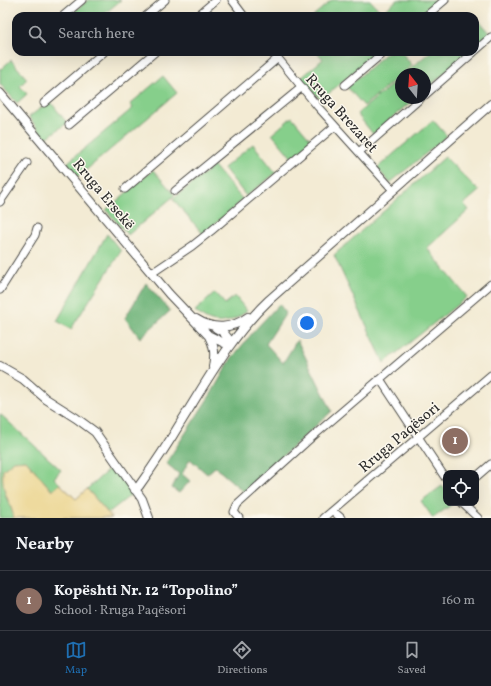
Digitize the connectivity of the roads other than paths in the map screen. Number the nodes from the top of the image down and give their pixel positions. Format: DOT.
graph roads {
  1 [pos="82,0"];
  2 [pos="165,0"];
  3 [pos="216,0"];
  4 [pos="232,0"];
  5 [pos="445,0"];
  6 [pos="68,12"];
  7 [pos="151,12"];
  8 [pos="202,12"];
  9 [pos="241,12"];
  10 [pos="431,12"];
  11 [pos="491,37"];
  12 [pos="479,48"];
  13 [pos="99,56"];
  14 [pos="150,56"];
  15 [pos="379,56"];
  16 [pos="469,56"];
  17 [pos="278,58"];
  18 [pos="345,85"];
  19 [pos="302,87"];
  20 [pos="431,89"];
  21 [pos="0,93"];
  22 [pos="44,103"];
  23 [pos="414,104"];
  24 [pos="491,104"];
  25 [pos="69,125"];
  26 [pos="335,126"];
  27 [pos="359,152"];
  28 [pos="27,163"];
  29 [pos="125,189"];
  30 [pos="393,190"];
  31 [pos="175,192"];
  32 [pos="0,202"];
  33 [pos="37,228"];
  34 [pos="152,273"];
  35 [pos="491,284"];
  36 [pos="0,290"];
  37 [pos="262,307"];
  38 [pos="187,312"];
  39 [pos="215,327"];
  40 [pos="209,336"];
  41 [pos="231,342"];
  42 [pos="0,366"];
  43 [pos="212,371"];
  44 [pos="491,375"];
  45 [pos="380,380"];
  46 [pos="419,437"];
  47 [pos="491,464"];
  48 [pos="443,474"];
  49 [pos="479,474"];
  50 [pos="135,490"];
  51 [pos="465,506"];
  52 [pos="333,511"];
  53 [pos="149,518"];
  54 [pos="239,518"];
  55 [pos="323,518"];
  56 [pos="341,518"];
  57 [pos="478,518"];
  1 -- 6 [label="street"];
  2 -- 7 [label="street"];
  3 -- 8 [label="street"];
  4 -- 9 [label="street"];
  5 -- 10 [label="street"];
  11 -- 12 [label="street"];
  13 -- 22 [label="street"];
  14 -- 25 [label="street"];
  15 -- 18 [label="street"];
  16 -- 20 [label="street"];
  17 -- 19 [label="street, Rruga Brezaret"];
  17 -- 29 [label="street"];
  19 -- 26 [label="street, Rruga Brezaret"];
  19 -- 31 [label="street"];
  21 -- 34 [label="street, Rruga Ersekë"];
  23 -- 27 [label="street"];
  24 -- 30 [label="street"];
  26 -- 27 [label="street, Rruga Brezaret"];
  26 -- 34 [label="street"];
  27 -- 30 [label="street, Rruga Brezaret"];
  28 -- 32 [label="street"];
  30 -- 37 [label="street"];
  33 -- 36 [label="street"];
  34 -- 38 [label="street, Rruga Ersekë"];
  35 -- 45 [label="street"];
  37 -- 39 [label="street"];
  37 -- 41 [label="street"];
  38 -- 39 [label="street"];
  38 -- 40 [label="street"];
  39 -- 41 [label="street"];
  40 -- 41 [label="street"];
  40 -- 43 [label="street"];
  41 -- 43 [label="street"];
  42 -- 50 [label="street"];
  43 -- 50 [label="street"];
  44 -- 46 [label="street, Rruga Paqësori"];
  45 -- 46 [label="street"];
  45 -- 54 [label="street"];
  46 -- 48 [label="street"];
  46 -- 52 [label="street, Rruga Paqësori"];
  47 -- 49 [label="street"];
  50 -- 53 [label="street"];
  51 -- 57 [label="street"];
  52 -- 55 [label="street, Rruga Paqësori"];
  52 -- 56 [label="street"];
}
